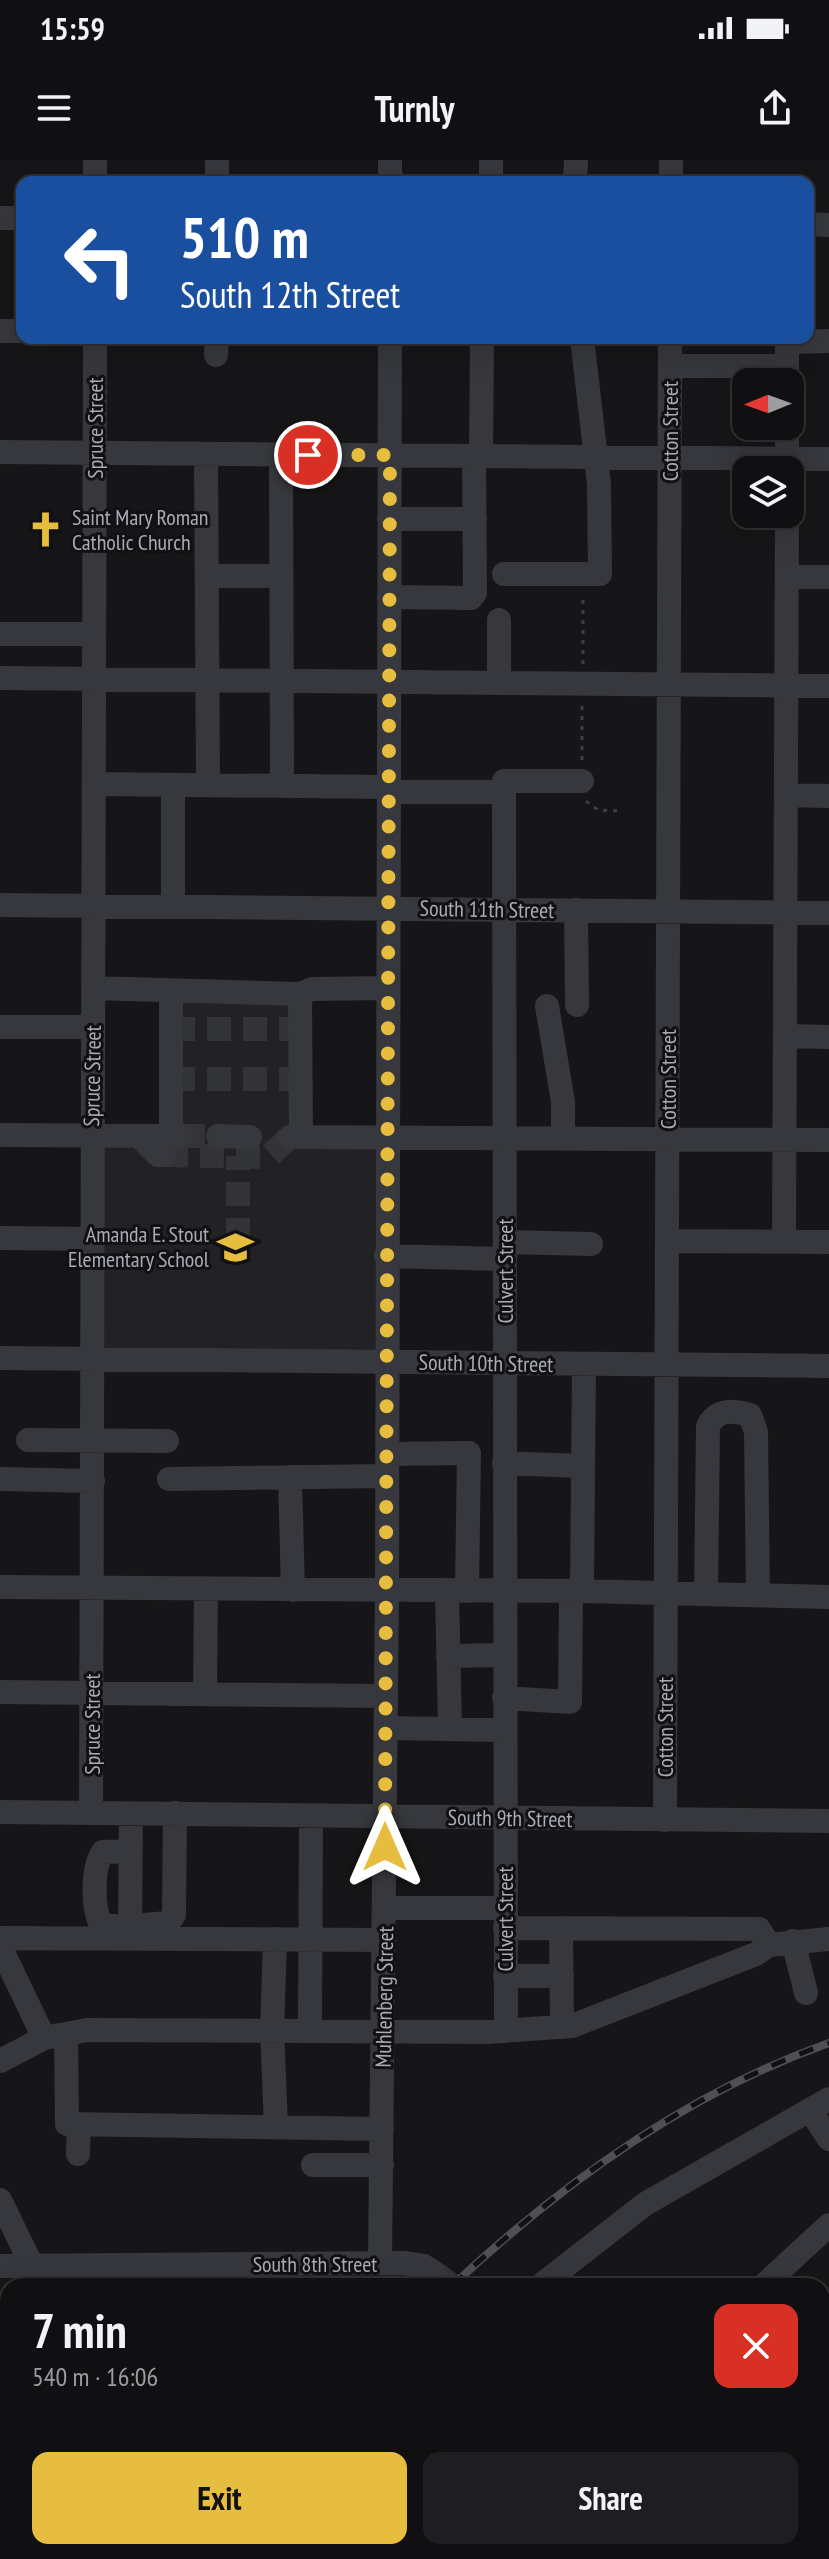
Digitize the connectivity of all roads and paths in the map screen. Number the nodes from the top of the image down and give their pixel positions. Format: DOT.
graph roads {
  1 [pos="829,341"];
  2 [pos="95,344"];
  3 [pos="390,344"];
  4 [pos="482,344"];
  5 [pos="583,344"];
  6 [pos="670,344"];
  7 [pos="787,357"];
  8 [pos="670,366"];
  9 [pos="0,452"];
  10 [pos="95,453"];
  11 [pos="206,454"];
  12 [pos="281,455"];
  13 [pos="390,455"];
  14 [pos="478,456"];
  15 [pos="597,457"];
  16 [pos="829,459"];
  17 [pos="670,460"];
  18 [pos="732,462"];
  19 [pos="804,462"];
  20 [pos="389,519"];
  21 [pos="475,519"];
  22 [pos="787,528"];
  23 [pos="504,574"];
  24 [pos="583,574"];
  25 [pos="208,576"];
  26 [pos="281,576"];
  27 [pos="787,577"];
  28 [pos="829,577"];
  29 [pos="389,597"];
  30 [pos="499,620"];
  31 [pos="0,634"];
  32 [pos="94,634"];
  33 [pos="0,678"];
  34 [pos="94,679"];
  35 [pos="208,680"];
  36 [pos="282,680"];
  37 [pos="388,681"];
  38 [pos="499,682"];
  39 [pos="582,683"];
  40 [pos="670,685"];
  41 [pos="787,686"];
  42 [pos="829,686"];
  43 [pos="582,772"];
  44 [pos="95,784"];
  45 [pos="173,785"];
  46 [pos="208,785"];
  47 [pos="282,786"];
  48 [pos="389,789"];
  49 [pos="504,792"];
  50 [pos="786,795"];
  51 [pos="829,796"];
  52 [pos="0,905"];
  53 [pos="94,905"];
  54 [pos="173,906"];
  55 [pos="388,908"];
  56 [pos="507,910"];
  57 [pos="576,910"];
  58 [pos="669,911"];
  59 [pos="786,913"];
  60 [pos="829,913"];
  61 [pos="93,988"];
  62 [pos="388,988"];
  63 [pos="171,992"];
  64 [pos="300,994"];
  65 [pos="577,1005"];
  66 [pos="547,1006"];
  67 [pos="0,1027"];
  68 [pos="93,1027"];
  69 [pos="786,1036"];
  70 [pos="829,1037"];
  71 [pos="0,1135"];
  72 [pos="92,1135"];
  73 [pos="218,1136"];
  74 [pos="250,1137"];
  75 [pos="506,1137"];
  76 [pos="386,1138"];
  77 [pos="563,1138"];
  78 [pos="668,1138"];
  79 [pos="785,1139"];
  80 [pos="829,1140"];
  81 [pos="0,1238"];
  82 [pos="93,1239"];
  83 [pos="667,1241"];
  84 [pos="784,1242"];
  85 [pos="829,1242"];
  86 [pos="591,1244"];
  87 [pos="505,1250"];
  88 [pos="386,1256"];
  89 [pos="0,1358"];
  90 [pos="93,1359"];
  91 [pos="386,1362"];
  92 [pos="506,1363"];
  93 [pos="584,1364"];
  94 [pos="667,1365"];
  95 [pos="829,1366"];
  96 [pos="28,1440"];
  97 [pos="93,1440"];
  98 [pos="167,1441"];
  99 [pos="504,1463"];
  100 [pos="387,1465"];
  101 [pos="582,1466"];
  102 [pos="290,1477"];
  103 [pos="0,1479"];
  104 [pos="169,1479"];
  105 [pos="93,1481"];
  106 [pos="0,1587"];
  107 [pos="93,1588"];
  108 [pos="206,1589"];
  109 [pos="293,1590"];
  110 [pos="387,1591"];
  111 [pos="457,1591"];
  112 [pos="503,1591"];
  113 [pos="576,1591"];
  114 [pos="666,1593"];
  115 [pos="706,1594"];
  116 [pos="758,1595"];
  117 [pos="829,1597"];
  118 [pos="504,1655"];
  119 [pos="448,1656"];
  120 [pos="0,1692"];
  121 [pos="92,1694"];
  122 [pos="205,1694"];
  123 [pos="386,1696"];
  124 [pos="504,1698"];
  125 [pos="386,1728"];
  126 [pos="450,1729"];
  127 [pos="504,1730"];
  128 [pos="0,1812"];
  129 [pos="91,1813"];
  130 [pos="175,1813"];
  131 [pos="131,1814"];
  132 [pos="311,1816"];
  133 [pos="385,1817"];
  134 [pos="505,1818"];
  135 [pos="665,1820"];
  136 [pos="829,1821"];
  137 [pos="130,1851"];
  138 [pos="385,1908"];
  139 [pos="505,1918"];
  140 [pos="130,1926"];
  141 [pos="561,1928"];
  142 [pos="0,1938"];
  143 [pos="275,1939"];
  144 [pos="310,1939"];
  145 [pos="829,1939"];
  146 [pos="384,1940"];
  147 [pos="793,1941"];
  148 [pos="769,1945"];
  149 [pos="0,1946"];
  150 [pos="505,1976"];
  151 [pos="562,1976"];
  152 [pos="806,1993"];
  153 [pos="562,2027"];
  154 [pos="272,2031"];
  155 [pos="310,2031"];
  156 [pos="506,2031"];
  157 [pos="383,2032"];
  158 [pos="55,2036"];
  159 [pos="0,2061"];
  160 [pos="820,2104"];
  161 [pos="79,2124"];
  162 [pos="276,2126"];
  163 [pos="382,2129"];
  164 [pos="829,2139"];
  165 [pos="78,2154"];
  166 [pos="313,2165"];
  167 [pos="382,2165"];
  168 [pos="0,2200"];
  169 [pos="829,2225"];
  170 [pos="380,2263"];
  171 [pos="0,2266"];
  172 [pos="435,2273"];
  173 [pos="37,2276"];
  174 [pos="556,2278"];
  175 [pos="772,2278"];
  1 -- 7 [label="street"];
  2 -- 10 [label="street, Spruce Street"];
  3 -- 13 [label="street, Muhlenberg Street"];
  4 -- 14 [label="street"];
  5 -- 15 [label="street"];
  6 -- 8 [label="street, Cotton Street"];
  7 -- 8 [label="street"];
  8 -- 17 [label="street, Cotton Street"];
  9 -- 10 [label="street"];
  10 -- 11 [label="street"];
  10 -- 32 [label="street, Spruce Street"];
  11 -- 12 [label="street"];
  11 -- 25 [label="street"];
  12 -- 13 [label="street"];
  12 -- 26 [label="street"];
  13 -- 14 [label="street"];
  13 -- 20 [label="street, Muhlenberg Street"];
  14 -- 15 [label="street"];
  14 -- 21 [label="street"];
  15 -- 17 [label="street"];
  15 -- 24 [label="street"];
  16 -- 19 [label="street"];
  17 -- 18 [label="street"];
  17 -- 40 [label="street, Cotton Street"];
  20 -- 21 [label="street"];
  20 -- 29 [label="street, Muhlenberg Street"];
  21 -- 29 [label="street"];
  22 -- 27 [label="street"];
  23 -- 24 [label="street"];
  24 -- 39 [label="path"];
  25 -- 26 [label="street"];
  25 -- 35 [label="street"];
  26 -- 36 [label="street"];
  27 -- 28 [label="street"];
  27 -- 41 [label="street"];
  29 -- 37 [label="street, Muhlenberg Street"];
  30 -- 38 [label="street"];
  31 -- 32 [label="street"];
  32 -- 34 [label="street, Spruce Street"];
  33 -- 34 [label="street"];
  34 -- 35 [label="street"];
  34 -- 44 [label="street, Spruce Street"];
  35 -- 36 [label="street"];
  35 -- 46 [label="street"];
  36 -- 37 [label="street"];
  36 -- 47 [label="street"];
  37 -- 38 [label="street"];
  37 -- 48 [label="street, Muhlenberg Street"];
  38 -- 39 [label="street"];
  39 -- 40 [label="street"];
  39 -- 43 [label="path"];
  40 -- 41 [label="street"];
  40 -- 58 [label="street, Cotton Street"];
  41 -- 42 [label="street"];
  41 -- 50 [label="street"];
  43 -- 49 [label="street"];
  44 -- 45 [label="street"];
  44 -- 53 [label="street, Spruce Street"];
  45 -- 46 [label="street"];
  45 -- 54 [label="street"];
  46 -- 47 [label="street"];
  47 -- 48 [label="street"];
  48 -- 49 [label="street"];
  48 -- 55 [label="street, Muhlenberg Street"];
  49 -- 56 [label="street, Culvert Street"];
  50 -- 51 [label="street"];
  50 -- 59 [label="street"];
  52 -- 53 [label="street, South 11th Street"];
  53 -- 54 [label="street, South 11th Street"];
  53 -- 61 [label="street, Spruce Street"];
  54 -- 55 [label="street, South 11th Street"];
  55 -- 56 [label="street, South 11th Street"];
  55 -- 62 [label="street, Muhlenberg Street"];
  56 -- 57 [label="street, South 11th Street"];
  56 -- 75 [label="street, Culvert Street"];
  57 -- 58 [label="street, South 11th Street"];
  57 -- 65 [label="street"];
  58 -- 59 [label="street, South 11th Street"];
  58 -- 78 [label="street, Cotton Street"];
  59 -- 60 [label="street, South 11th Street"];
  59 -- 69 [label="street"];
  61 -- 63 [label="street"];
  61 -- 68 [label="street, Spruce Street"];
  62 -- 64 [label="street"];
  62 -- 76 [label="street, Muhlenberg Street"];
  63 -- 64 [label="street"];
  63 -- 72 [label="street"];
  64 -- 76 [label="street"];
  66 -- 77 [label="street"];
  67 -- 68 [label="street"];
  68 -- 72 [label="street, Spruce Street"];
  69 -- 70 [label="street"];
  69 -- 79 [label="street"];
  71 -- 72 [label="street"];
  72 -- 82 [label="street, Spruce Street"];
  73 -- 74 [label="street"];
  75 -- 76 [label="street"];
  75 -- 77 [label="street"];
  75 -- 87 [label="street, Culvert Street"];
  76 -- 88 [label="street, Muhlenberg Street"];
  77 -- 78 [label="street"];
  78 -- 79 [label="street"];
  78 -- 83 [label="street, Cotton Street"];
  79 -- 80 [label="street"];
  79 -- 84 [label="street"];
  81 -- 82 [label="street"];
  82 -- 90 [label="street, Spruce Street"];
  83 -- 84 [label="street"];
  83 -- 94 [label="street, Cotton Street"];
  84 -- 85 [label="street"];
  86 -- 87 [label="street"];
  87 -- 88 [label="street"];
  87 -- 92 [label="street, Culvert Street"];
  88 -- 91 [label="street, Muhlenberg Street"];
  89 -- 90 [label="street, South 10th Street"];
  90 -- 91 [label="street, South 10th Street"];
  90 -- 97 [label="street, Spruce Street"];
  91 -- 92 [label="street, South 10th Street"];
  91 -- 100 [label="street, Muhlenberg Street"];
  92 -- 93 [label="street, South 10th Street"];
  92 -- 99 [label="street, Culvert Street"];
  93 -- 94 [label="street, South 10th Street"];
  93 -- 101 [label="street"];
  94 -- 95 [label="street, South 10th Street"];
  94 -- 114 [label="street, Cotton Street"];
  96 -- 97 [label="street"];
  97 -- 98 [label="street"];
  97 -- 105 [label="street, Spruce Street"];
  99 -- 101 [label="street"];
  99 -- 112 [label="street, Culvert Street"];
  100 -- 102 [label="street"];
  100 -- 110 [label="street, Muhlenberg Street"];
  100 -- 111 [label="street"];
  101 -- 113 [label="street"];
  102 -- 104 [label="street"];
  102 -- 109 [label="street"];
  103 -- 105 [label="street"];
  105 -- 107 [label="street, Spruce Street"];
  106 -- 107 [label="street"];
  107 -- 108 [label="street"];
  107 -- 121 [label="street, Spruce Street"];
  108 -- 109 [label="street"];
  108 -- 122 [label="street"];
  109 -- 110 [label="street"];
  110 -- 111 [label="street"];
  110 -- 123 [label="street, Muhlenberg Street"];
  111 -- 112 [label="street"];
  111 -- 119 [label="street"];
  112 -- 113 [label="street"];
  112 -- 118 [label="street, Culvert Street"];
  113 -- 114 [label="street"];
  113 -- 124 [label="street"];
  114 -- 115 [label="street"];
  114 -- 135 [label="street, Cotton Street"];
  115 -- 116 [label="street"];
  115 -- 116 [label="street"];
  116 -- 117 [label="street"];
  118 -- 119 [label="street"];
  118 -- 124 [label="street, Culvert Street"];
  119 -- 126 [label="street"];
  120 -- 121 [label="street"];
  121 -- 122 [label="street"];
  121 -- 129 [label="street, Spruce Street"];
  122 -- 123 [label="street"];
  123 -- 125 [label="street, Muhlenberg Street"];
  124 -- 127 [label="street, Culvert Street"];
  125 -- 126 [label="street"];
  125 -- 133 [label="street, Muhlenberg Street"];
  126 -- 127 [label="street"];
  127 -- 134 [label="street, Culvert Street"];
  128 -- 129 [label="street, South 9th Street"];
  129 -- 131 [label="street, South 9th Street"];
  130 -- 131 [label="street, South 9th Street"];
  130 -- 132 [label="street, South 9th Street"];
  130 -- 140 [label="street"];
  131 -- 137 [label="street"];
  132 -- 133 [label="street, South 9th Street"];
  132 -- 144 [label="street"];
  133 -- 134 [label="street, South 9th Street"];
  133 -- 138 [label="street, Muhlenberg Street"];
  134 -- 135 [label="street, South 9th Street"];
  134 -- 139 [label="street, Culvert Street"];
  135 -- 136 [label="street, South 9th Street"];
  137 -- 140 [label="street"];
  137 -- 140 [label="street"];
  138 -- 139 [label="street"];
  138 -- 146 [label="street, Muhlenberg Street"];
  139 -- 141 [label="street"];
  139 -- 150 [label="street, Culvert Street"];
  141 -- 148 [label="street"];
  141 -- 151 [label="street"];
  142 -- 143 [label="street"];
  143 -- 144 [label="street"];
  143 -- 154 [label="street"];
  144 -- 146 [label="street"];
  144 -- 155 [label="street"];
  145 -- 147 [label="street"];
  146 -- 157 [label="street, Muhlenberg Street"];
  147 -- 148 [label="street"];
  147 -- 152 [label="street"];
  148 -- 153 [label="street"];
  149 -- 158 [label="street"];
  150 -- 151 [label="street"];
  150 -- 156 [label="street, Culvert Street"];
  151 -- 153 [label="street"];
  153 -- 156 [label="street"];
  154 -- 155 [label="street"];
  154 -- 158 [label="street"];
  154 -- 162 [label="street"];
  155 -- 157 [label="street"];
  156 -- 157 [label="street"];
  157 -- 163 [label="street, Muhlenberg Street"];
  158 -- 159 [label="street"];
  158 -- 161 [label="street"];
  160 -- 164 [label="street"];
  160 -- 174 [label="street"];
  161 -- 162 [label="street"];
  161 -- 165 [label="street"];
  162 -- 163 [label="street"];
  163 -- 167 [label="street, Muhlenberg Street"];
  166 -- 167 [label="street"];
  167 -- 170 [label="street, Muhlenberg Street"];
  168 -- 173 [label="street"];
  169 -- 175 [label="street"];
  170 -- 172 [label="street, South 8th Street"];
  170 -- 173 [label="street, South 8th Street"];
  171 -- 173 [label="street, South 8th Street"];
}
